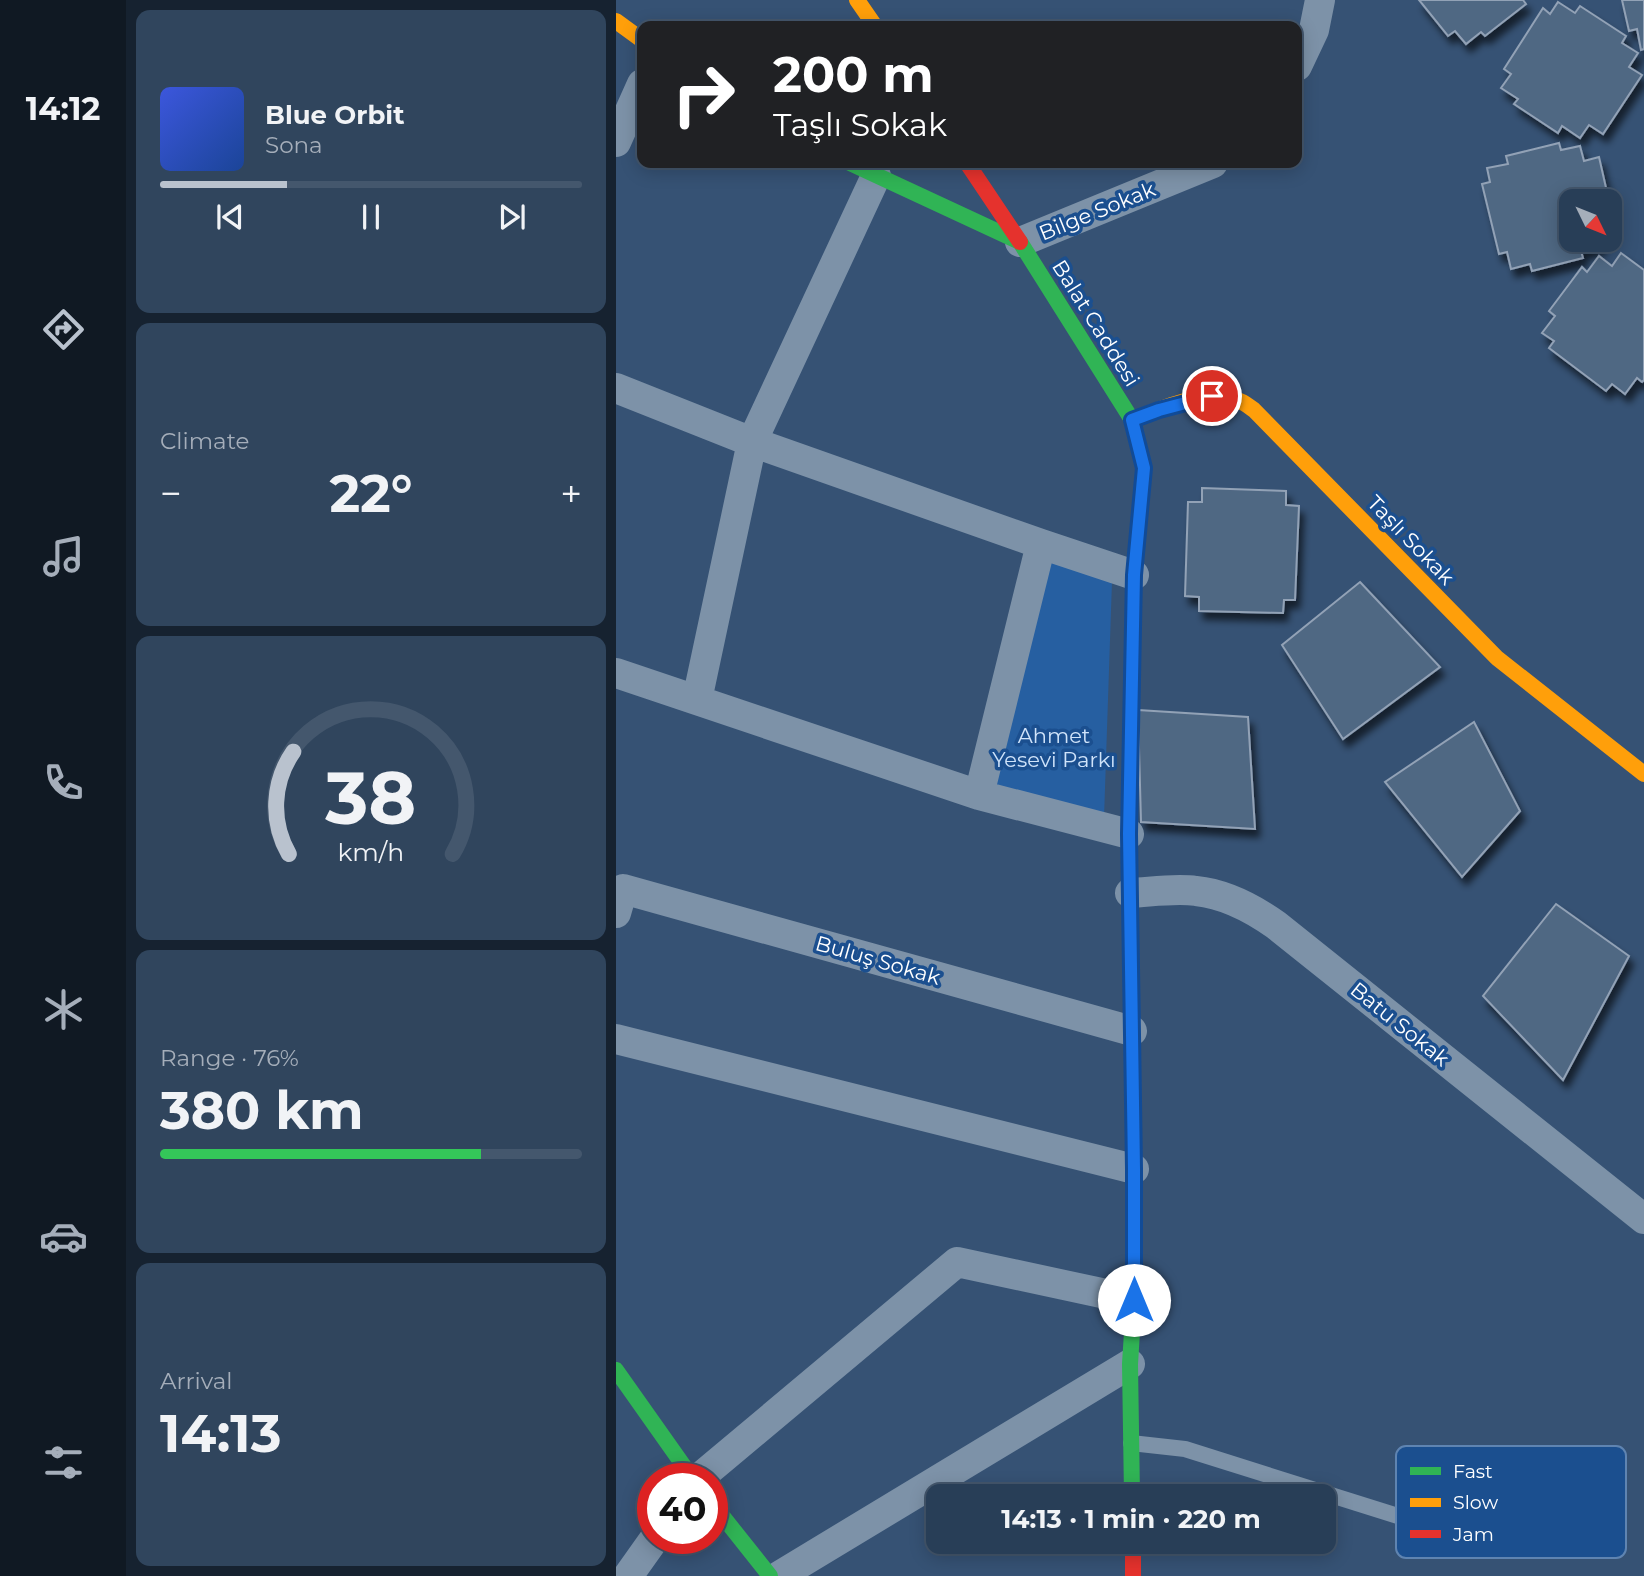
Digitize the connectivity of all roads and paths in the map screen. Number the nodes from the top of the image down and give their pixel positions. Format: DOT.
graph roads {
  1 [pos="857,0"];
  2 [pos="1320,0"];
  3 [pos="616,21"];
  4 [pos="872,21"];
  5 [pos="637,36"];
  6 [pos="1302,55"];
  7 [pos="637,95"];
  8 [pos="616,142"];
  9 [pos="970,168"];
  10 [pos="1201,168"];
  11 [pos="863,169"];
  12 [pos="1020,242"];
  13 [pos="616,388"];
  14 [pos="1132,420"];
  15 [pos="752,442"];
  16 [pos="1041,544"];
  17 [pos="1134,575"];
  18 [pos="616,673"];
  19 [pos="696,700"];
  20 [pos="1644,774"];
  21 [pos="979,795"];
  22 [pos="1129,834"];
  23 [pos="1130,893"];
  24 [pos="620,901"];
  25 [pos="1132,1031"];
  26 [pos="616,1039"];
  27 [pos="1134,1169"];
  28 [pos="1644,1219"];
  29 [pos="1134,1300"];
  30 [pos="1130,1364"];
  31 [pos="616,1370"];
  32 [pos="1131,1443"];
  33 [pos="683,1463"];
  34 [pos="714,1463"];
  35 [pos="1132,1484"];
  36 [pos="1396,1516"];
  37 [pos="728,1523"];
  38 [pos="644,1554"];
  39 [pos="1133,1554"];
  40 [pos="628,1576"];
  41 [pos="770,1576"];
  42 [pos="779,1576"];
  43 [pos="1133,1576"];
  1 -- 4 [label="street"];
  2 -- 6 [label="street"];
  3 -- 5 [label="street"];
  7 -- 8 [label="street"];
  9 -- 12 [label="street, Balat Caddesi"];
  10 -- 12 [label="street, Bilge Sokak"];
  11 -- 12 [label="street"];
  11 -- 15 [label="street"];
  12 -- 14 [label="street, Balat Caddesi"];
  13 -- 15 [label="street"];
  14 -- 17 [label="street, Balat Caddesi"];
  14 -- 20 [label="street, Taşlı Sokak"];
  15 -- 16 [label="street"];
  15 -- 19 [label="street"];
  16 -- 17 [label="street"];
  16 -- 21 [label="street"];
  17 -- 22 [label="street, Balat Caddesi"];
  18 -- 19 [label="street"];
  19 -- 21 [label="street"];
  21 -- 22 [label="street"];
  22 -- 23 [label="street, Balat Caddesi"];
  23 -- 25 [label="street, Balat Caddesi"];
  23 -- 28 [label="street, Batu Sokak"];
  24 -- 25 [label="street, Buluş Sokak"];
  25 -- 27 [label="street, Balat Caddesi"];
  26 -- 27 [label="street"];
  27 -- 29 [label="street, Balat Caddesi"];
  29 -- 30 [label="street, Balat Caddesi"];
  29 -- 34 [label="street"];
  30 -- 32 [label="street, Balat Caddesi"];
  30 -- 42 [label="street"];
  31 -- 33 [label="street"];
  32 -- 35 [label="street, Balat Caddesi"];
  32 -- 36 [label="lane"];
  37 -- 41 [label="street"];
  38 -- 40 [label="street"];
  39 -- 43 [label="street"];
}
